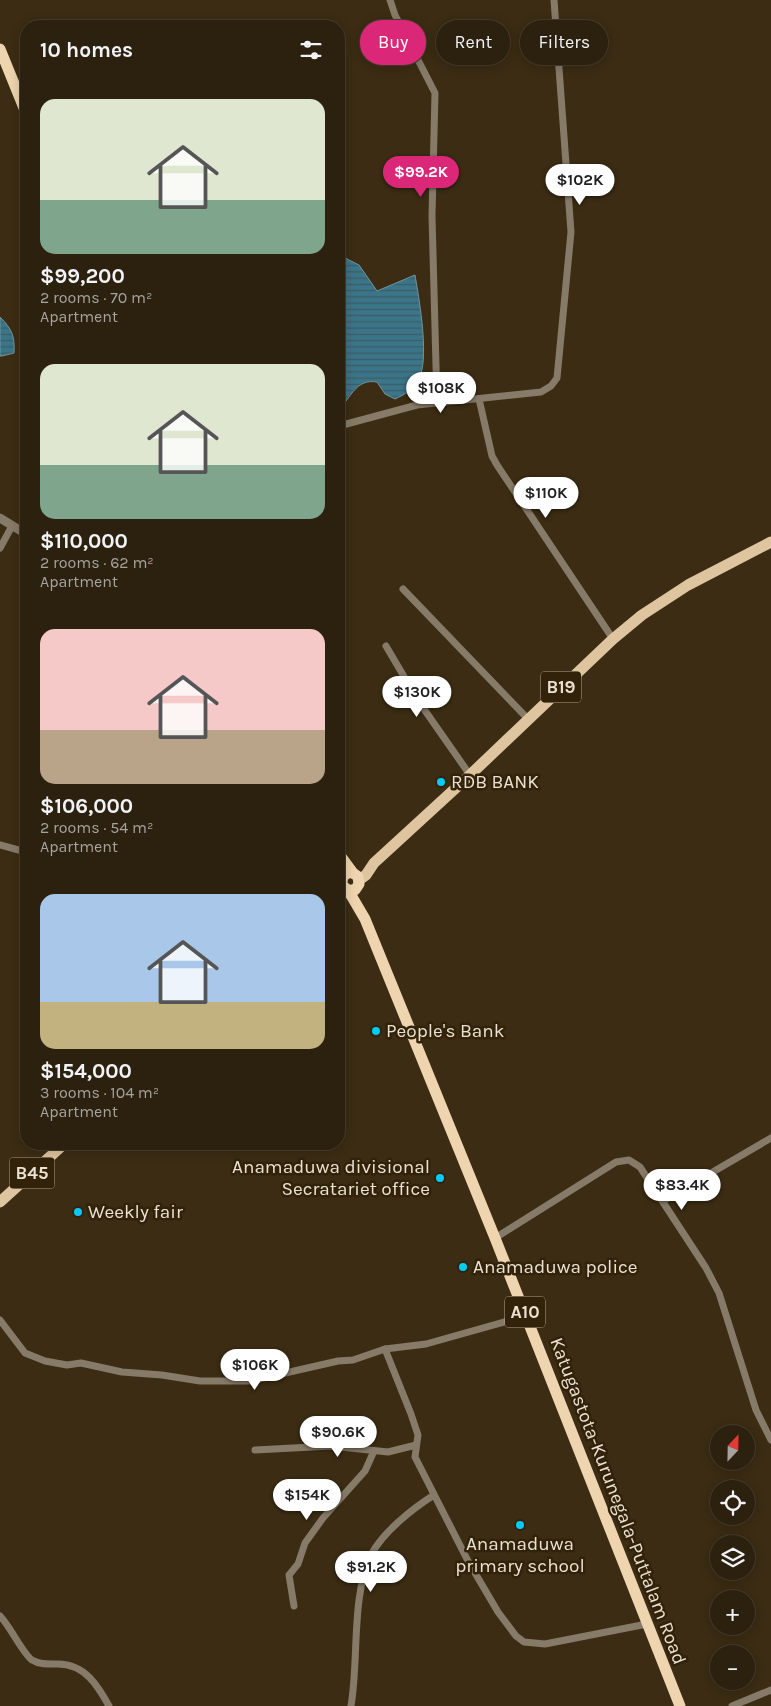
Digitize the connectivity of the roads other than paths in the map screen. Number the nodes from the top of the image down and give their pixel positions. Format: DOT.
graph roads {
  1 [pos="390,0"];
  2 [pos="554,0"];
  3 [pos="0,48"];
  4 [pos="20,99"];
  5 [pos="479,399"];
  6 [pos="437,403"];
  7 [pos="345,424"];
  8 [pos="0,518"];
  9 [pos="12,526"];
  10 [pos="20,531"];
  11 [pos="771,542"];
  12 [pos="0,548"];
  13 [pos="404,589"];
  14 [pos="613,639"];
  15 [pos="386,646"];
  16 [pos="528,718"];
  17 [pos="470,775"];
  18 [pos="0,845"];
  19 [pos="20,850"];
  20 [pos="345,862"];
  21 [pos="345,874"];
  22 [pos="357,879"];
  23 [pos="345,888"];
  24 [pos="345,891"];
  25 [pos="365,919"];
  26 [pos="771,1138"];
  27 [pos="57,1150"];
  28 [pos="663,1201"];
  29 [pos="0,1202"];
  30 [pos="495,1238"];
  31 [pos="526,1316"];
  32 [pos="0,1320"];
  33 [pos="385,1349"];
  34 [pos="771,1440"];
  35 [pos="416,1445"];
  36 [pos="255,1450"];
  37 [pos="374,1452"];
  38 [pos="434,1495"];
  39 [pos="294,1606"];
  40 [pos="0,1616"];
  41 [pos="647,1624"];
  42 [pos="771,1690"];
  43 [pos="109,1706"];
  44 [pos="350,1706"];
  45 [pos="680,1706"];
  46 [pos="732,1706"];
  1 -- 6 [label="street"];
  2 -- 5 [label="street"];
  3 -- 4 [label="highway"];
  5 -- 6 [label="street"];
  5 -- 14 [label="street"];
  6 -- 7 [label="street"];
  8 -- 9 [label="street"];
  9 -- 10 [label="street"];
  9 -- 12 [label="street"];
  11 -- 14 [label="main road, B19"];
  13 -- 16 [label="street"];
  14 -- 16 [label="main road, B19"];
  15 -- 17 [label="street"];
  16 -- 17 [label="main road, B19"];
  17 -- 22 [label="main road, B19"];
  18 -- 19 [label="street"];
  20 -- 22 [label="highway, A10"];
  21 -- 22 [label="highway"];
  22 -- 23 [label="highway"];
  22 -- 25 [label="highway, Katugastota-Kurunegala-Puttalam Road / A10"];
  24 -- 25 [label="highway, Katugastota-Kurunegala-Puttalam Road / A10"];
  25 -- 30 [label="highway, Katugastota-Kurunegala-Puttalam Road / A10"];
  26 -- 28 [label="street"];
  27 -- 29 [label="main road, B45"];
  28 -- 30 [label="street"];
  28 -- 34 [label="street"];
  30 -- 31 [label="highway, Katugastota-Kurunegala-Puttalam Road / A10"];
  31 -- 33 [label="street"];
  31 -- 41 [label="highway, Katugastota-Kurunegala-Puttalam Road / A10"];
  32 -- 33 [label="street"];
  33 -- 35 [label="street"];
  35 -- 37 [label="street"];
  35 -- 38 [label="street"];
  36 -- 37 [label="street"];
  37 -- 39 [label="street"];
  38 -- 41 [label="street"];
  38 -- 44 [label="street"];
  40 -- 43 [label="street"];
  41 -- 45 [label="highway, Katugastota-Kurunegala-Puttalam Road / A10"];
  42 -- 46 [label="street"];
}
